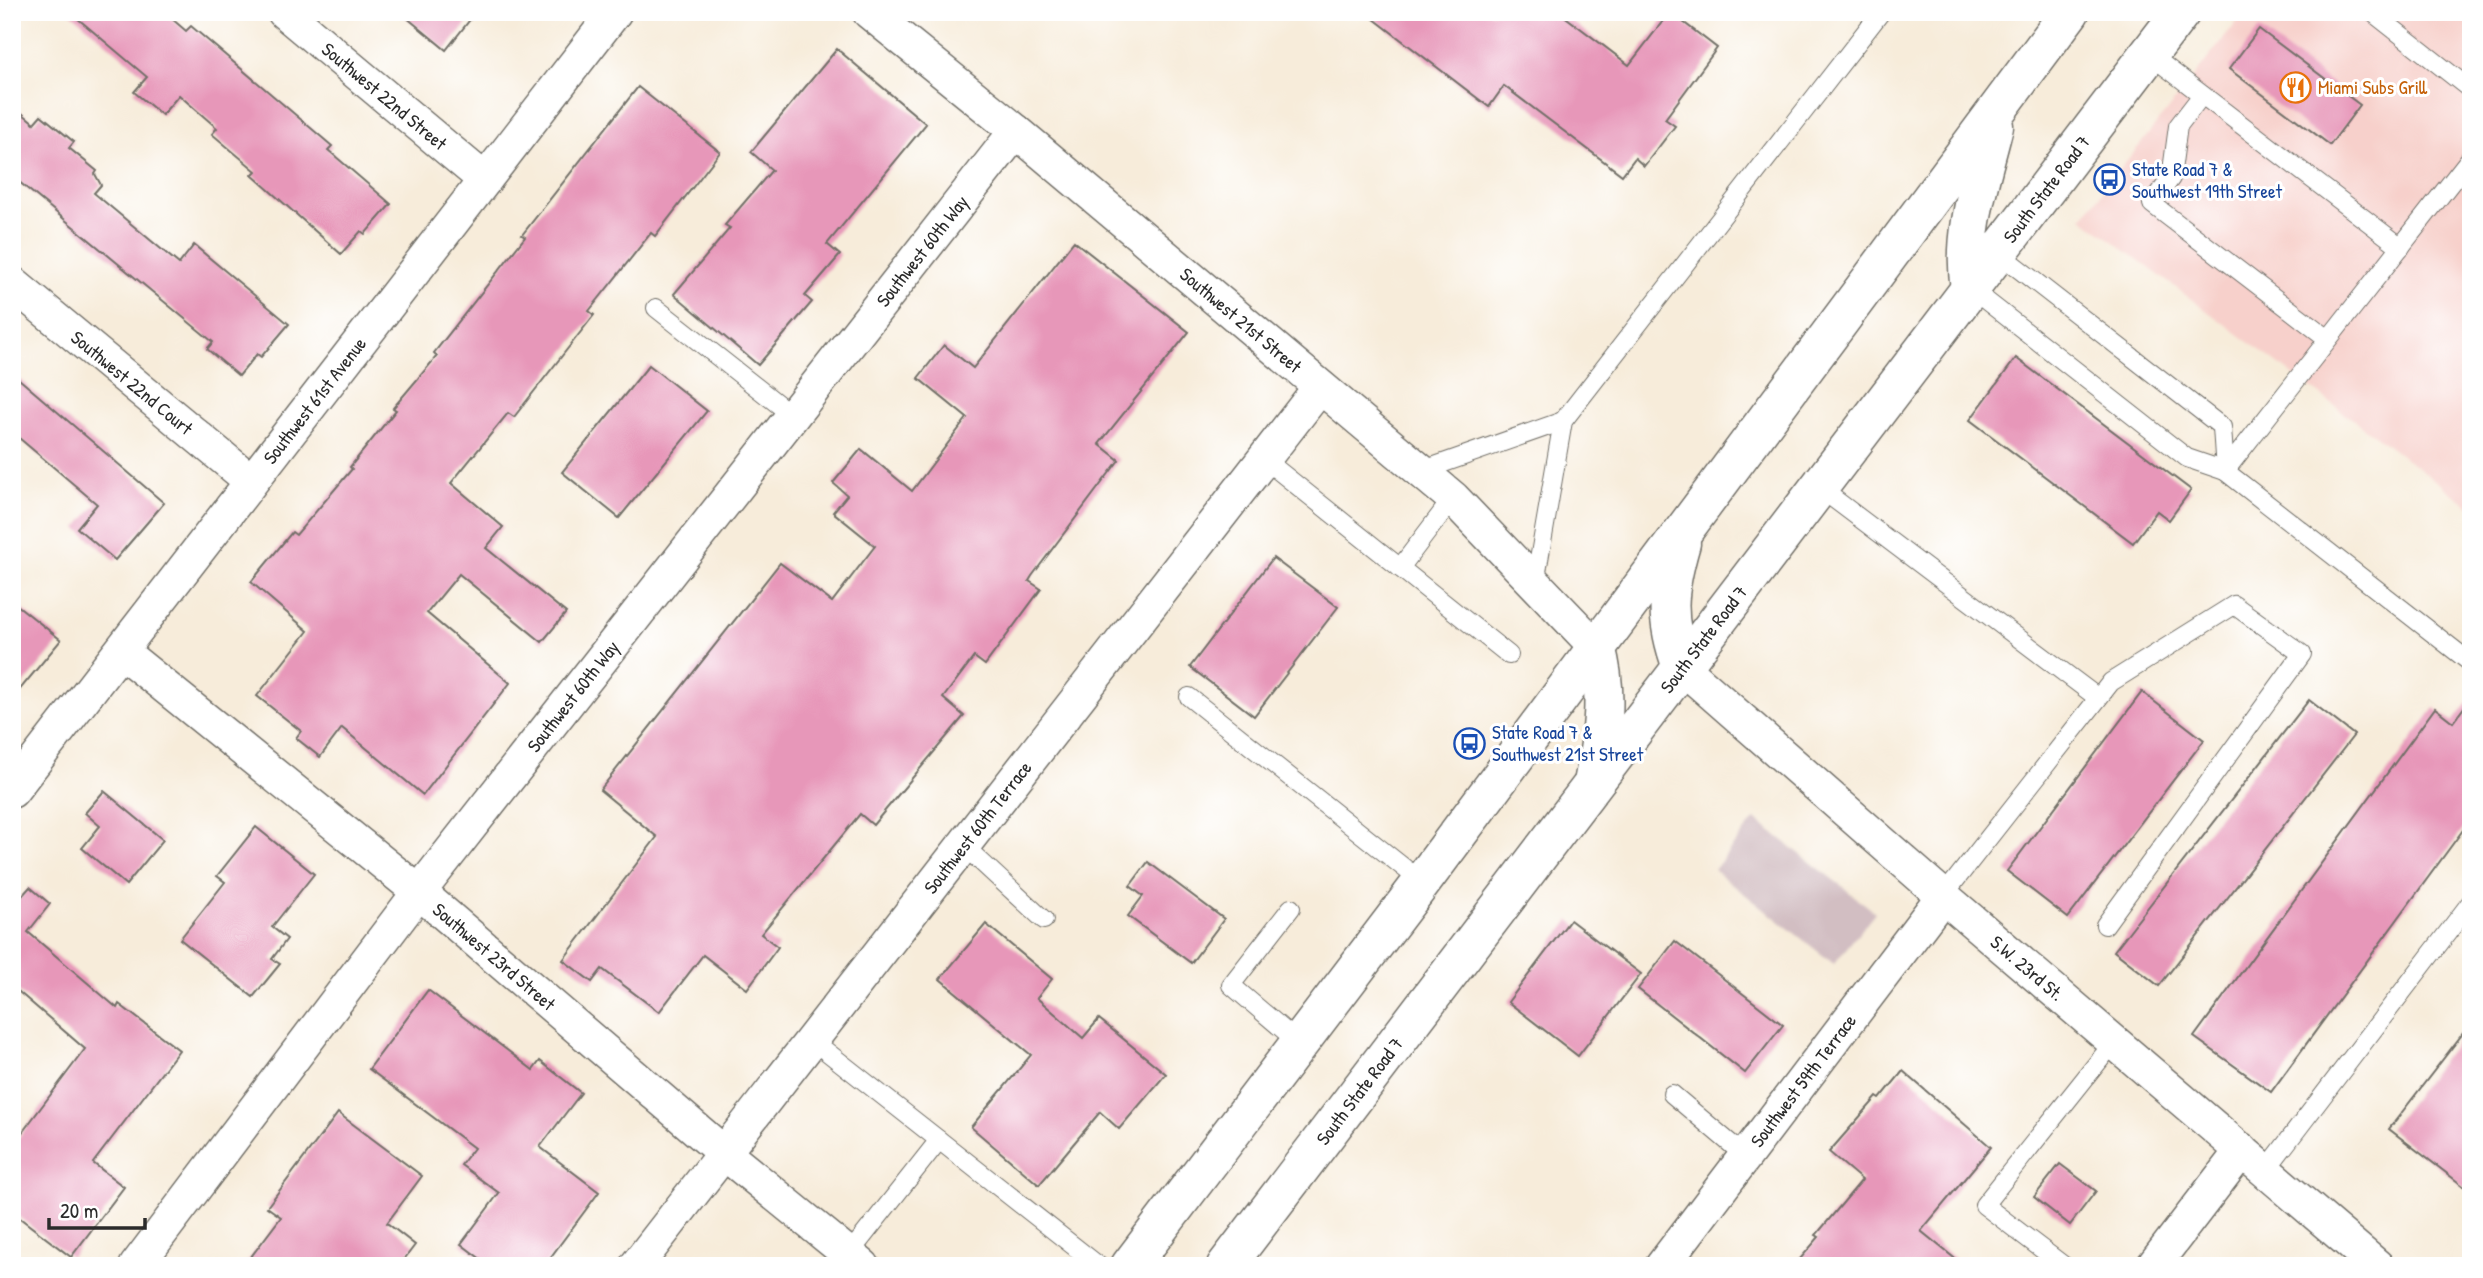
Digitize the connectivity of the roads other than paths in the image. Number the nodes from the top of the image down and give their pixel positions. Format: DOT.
graph roads {
  1 [pos="284,12"];
  2 [pos="615,12"];
  3 [pos="869,12"];
  4 [pos="1881,12"];
  5 [pos="2070,12"];
  6 [pos="2181,12"];
  7 [pos="2372,12"];
  8 [pos="2149,54"];
  9 [pos="2471,90"];
  10 [pos="2202,94"];
  11 [pos="1998,110"];
  12 [pos="1016,131"];
  13 [pos="2471,157"];
  14 [pos="485,180"];
  15 [pos="2401,247"];
  16 [pos="1997,252"];
  17 [pos="12,283"];
  18 [pos="1970,288"];
  19 [pos="656,308"];
  20 [pos="2327,338"];
  21 [pos="1320,387"];
  22 [pos="793,416"];
  23 [pos="1563,421"];
  24 [pos="1264,459"];
  25 [pos="1421,471"];
  26 [pos="2225,471"];
  27 [pos="251,481"];
  28 [pos="1821,489"];
  29 [pos="1453,498"];
  30 [pos="1686,527"];
  31 [pos="1400,568"];
  32 [pos="1535,583"];
  33 [pos="1596,647"];
  34 [pos="122,652"];
  35 [pos="1509,656"];
  36 [pos="2471,663"];
  37 [pos="1682,667"];
  38 [pos="1189,697"];
  39 [pos="2098,698"];
  40 [pos="1593,783"];
  41 [pos="14,784"];
  42 [pos="963,845"];
  43 [pos="1422,882"];
  44 [pos="419,892"];
  45 [pos="1943,896"];
  46 [pos="2471,902"];
  47 [pos="1291,908"];
  48 [pos="1044,920"];
  49 [pos="2105,925"];
  50 [pos="812,1040"];
  51 [pos="2114,1042"];
  52 [pos="1299,1043"];
  53 [pos="1672,1094"];
  54 [pos="939,1140"];
  55 [pos="724,1153"];
  56 [pos="1744,1155"];
  57 [pos="2254,1160"];
  58 [pos="856,1260"];
  59 [pos="136,1266"];
  60 [pos="636,1266"];
  61 [pos="1100,1266"];
  62 [pos="1130,1266"];
  63 [pos="1226,1266"];
  64 [pos="1662,1266"];
  65 [pos="2064,1266"];
  66 [pos="2153,1266"];
  67 [pos="2377,1266"];
  1 -- 14 [label="street, Southwest 22nd Street"];
  2 -- 14 [label="street, Southwest 61st Avenue"];
  3 -- 12 [label="street, Southwest 21st Street"];
  4 -- 23 [label="lane"];
  5 -- 11 [label="main road"];
  6 -- 8 [label="main road, South State Road 7"];
  7 -- 9 [label="lane"];
  8 -- 10 [label="lane"];
  8 -- 16 [label="main road, South State Road 7"];
  10 -- 15 [label="lane"];
  10 -- 20 [label="lane"];
  11 -- 18 [label="main road"];
  11 -- 30 [label="main road"];
  12 -- 21 [label="street, Southwest 21st Street"];
  12 -- 22 [label="street, Southwest 60th Way"];
  13 -- 15 [label="lane"];
  14 -- 27 [label="street, Southwest 61st Avenue"];
  15 -- 20 [label="lane"];
  16 -- 18 [label="main road, South State Road 7"];
  16 -- 26 [label="lane"];
  17 -- 27 [label="street, Southwest 22nd Court"];
  18 -- 26 [label="lane"];
  18 -- 28 [label="main road, South State Road 7"];
  19 -- 22 [label="lane"];
  20 -- 26 [label="lane"];
  21 -- 24 [label="street, Southwest 60th Terrace"];
  21 -- 25 [label="street, Southwest 21st Street"];
  22 -- 44 [label="street, Southwest 60th Way"];
  23 -- 25 [label="lane"];
  23 -- 32 [label="lane"];
  24 -- 31 [label="lane"];
  24 -- 42 [label="street, Southwest 60th Terrace"];
  25 -- 29 [label="street, Southwest 21st Street"];
  26 -- 36 [label="lane"];
  27 -- 34 [label="street, Southwest 61st Avenue"];
  28 -- 37 [label="main road, South State Road 7"];
  28 -- 39 [label="lane"];
  29 -- 31 [label="lane"];
  29 -- 32 [label="street, Southwest 21st Street"];
  30 -- 33 [label="main road"];
  30 -- 37 [label="main road"];
  31 -- 35 [label="lane"];
  32 -- 33 [label="street, Southwest 21st Street"];
  33 -- 40 [label="main road"];
  33 -- 43 [label="main road"];
  34 -- 41 [label="street, Southwest 61st Avenue"];
  34 -- 44 [label="street, Southwest 23rd Street"];
  37 -- 40 [label="main road, South State Road 7"];
  37 -- 45 [label="street, S.W. 23rd St."];
  38 -- 43 [label="lane"];
  39 -- 45 [label="lane"];
  39 -- 49 [label="lane"];
  40 -- 63 [label="main road, South State Road 7"];
  42 -- 48 [label="lane"];
  42 -- 50 [label="street, Southwest 60th Terrace"];
  43 -- 52 [label="main road"];
  44 -- 55 [label="street, Southwest 23rd Street"];
  44 -- 59 [label="street, Southwest 60th Way"];
  45 -- 51 [label="street, S.W. 23rd St."];
  45 -- 56 [label="street, Southwest 59th Terrace"];
  46 -- 57 [label="lane"];
  47 -- 52 [label="lane"];
  50 -- 54 [label="lane"];
  50 -- 55 [label="street, Southwest 60th Terrace"];
  51 -- 57 [label="street, S.W. 23rd St."];
  51 -- 65 [label="lane"];
  52 -- 62 [label="main road"];
  53 -- 56 [label="lane"];
  54 -- 58 [label="lane"];
  54 -- 61 [label="lane"];
  55 -- 58 [label="street, Southwest 23rd Street"];
  55 -- 60 [label="street, Southwest 60th Terrace"];
  56 -- 64 [label="street, Southwest 59th Terrace"];
  57 -- 66 [label="street"];
  57 -- 67 [label="street, S.W. 23rd St."];
}
